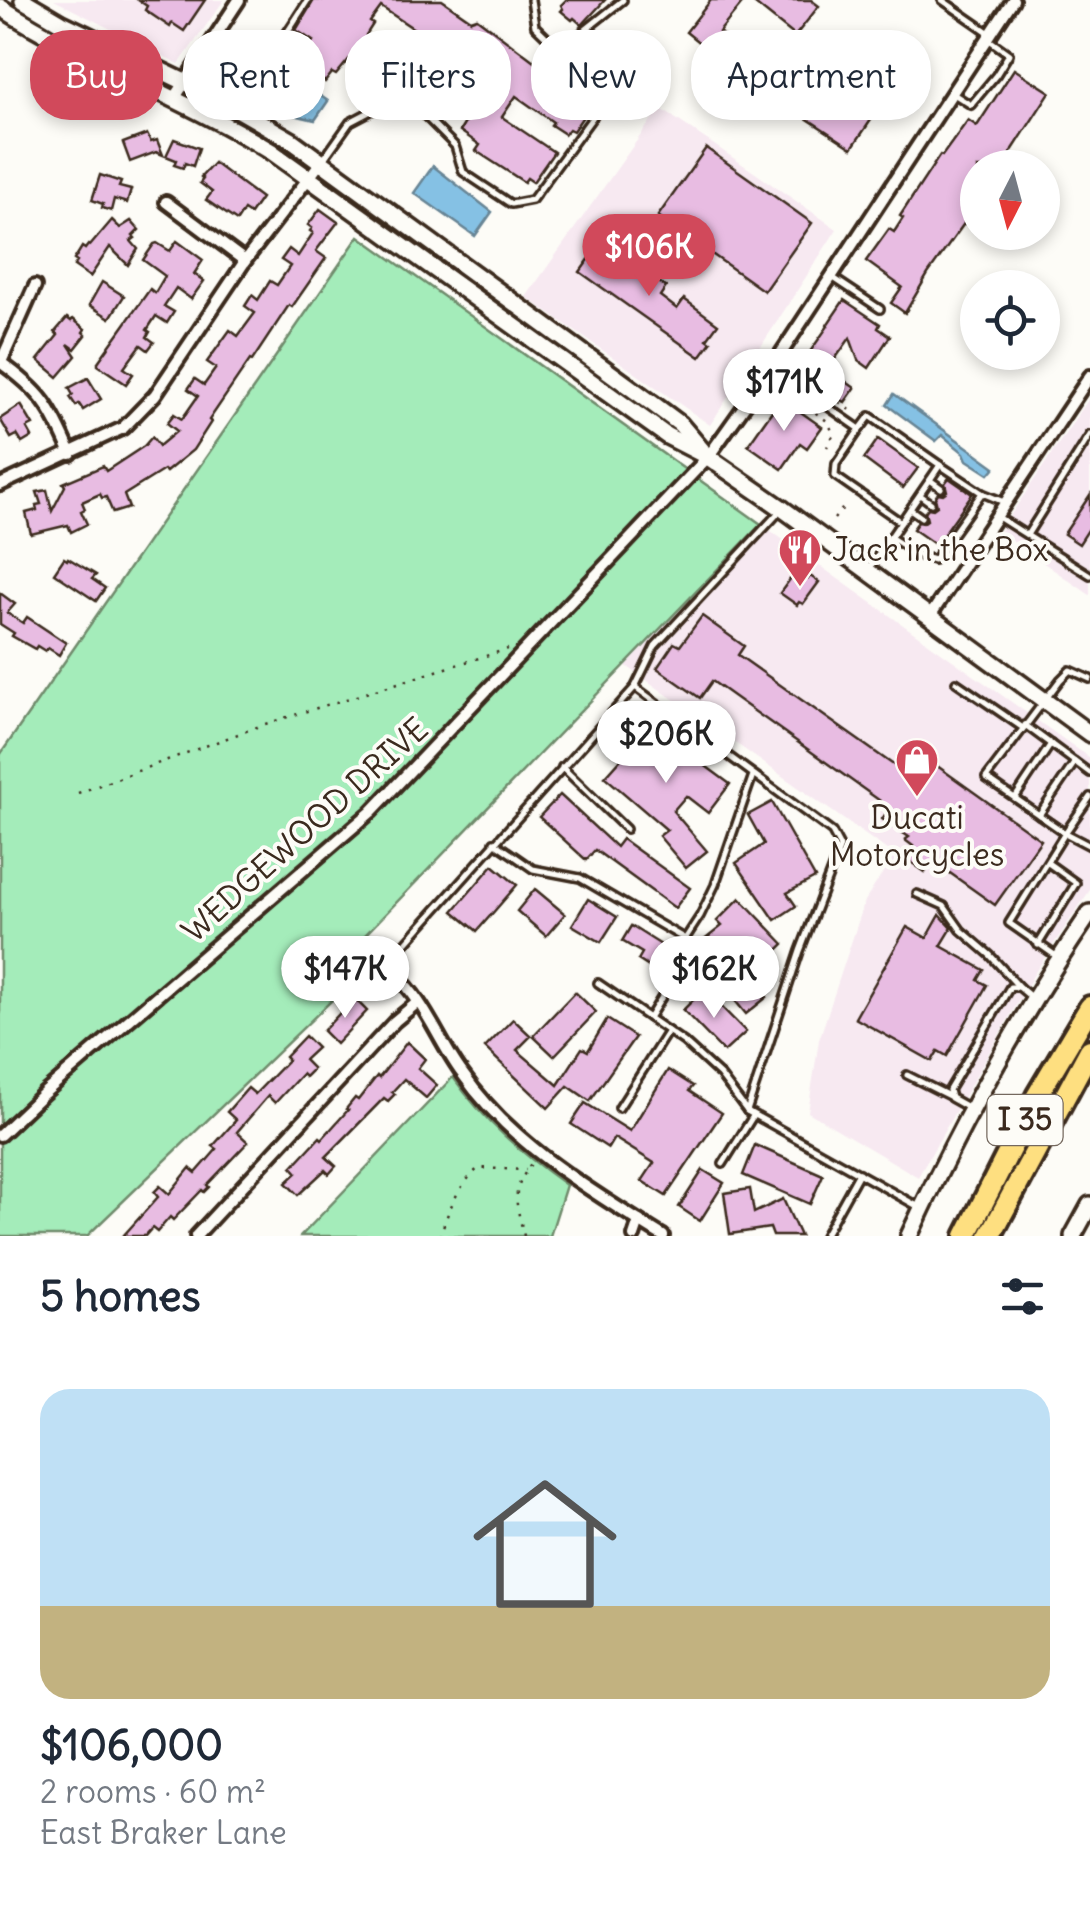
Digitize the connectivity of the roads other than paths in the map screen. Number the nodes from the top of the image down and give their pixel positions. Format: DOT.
graph roads {
  1 [pos="22,0"];
  2 [pos="239,0"];
  3 [pos="308,0"];
  4 [pos="531,0"];
  5 [pos="623,0"];
  6 [pos="942,0"];
  7 [pos="958,0"];
  8 [pos="1013,0"];
  9 [pos="953,7"];
  10 [pos="0,8"];
  11 [pos="219,30"];
  12 [pos="289,30"];
  13 [pos="539,30"];
  14 [pos="585,30"];
  15 [pos="989,36"];
  16 [pos="183,82"];
  17 [pos="183,84"];
  18 [pos="952,93"];
  19 [pos="174,100"];
  20 [pos="258,120"];
  21 [pos="354,120"];
  22 [pos="429,120"];
  23 [pos="591,120"];
  24 [pos="321,162"];
  25 [pos="308,178"];
  26 [pos="166,202"];
  27 [pos="245,261"];
  28 [pos="832,276"];
  29 [pos="35,286"];
  30 [pos="880,309"];
  31 [pos="0,362"];
  32 [pos="772,367"];
  33 [pos="1090,376"];
  34 [pos="860,429"];
  35 [pos="1090,435"];
  36 [pos="71,454"];
  37 [pos="708,457"];
  38 [pos="940,466"];
  39 [pos="930,480"];
  40 [pos="0,485"];
  41 [pos="941,488"];
  42 [pos="982,493"];
  43 [pos="920,494"];
  44 [pos="931,503"];
  45 [pos="1006,503"];
  46 [pos="910,508"];
  47 [pos="783,509"];
  48 [pos="922,517"];
  49 [pos="998,517"];
  50 [pos="901,522"];
  51 [pos="1027,536"];
  52 [pos="890,538"];
  53 [pos="868,570"];
  54 [pos="1090,575"];
  55 [pos="930,616"];
  56 [pos="1090,678"];
  57 [pos="956,682"];
  58 [pos="635,687"];
  59 [pos="1043,700"];
  60 [pos="1024,727"];
  61 [pos="1090,734"];
  62 [pos="1051,744"];
  63 [pos="1075,762"];
  64 [pos="562,768"];
  65 [pos="1090,773"];
  66 [pos="754,774"];
  67 [pos="1090,797"];
  68 [pos="1014,798"];
  69 [pos="1039,814"];
  70 [pos="626,829"];
  71 [pos="1065,833"];
  72 [pos="494,842"];
  73 [pos="1090,846"];
  74 [pos="1047,862"];
  75 [pos="917,894"];
  76 [pos="1090,913"];
  77 [pos="685,939"];
  78 [pos="1038,944"];
  79 [pos="371,950"];
  80 [pos="1059,958"];
  81 [pos="387,964"];
  82 [pos="598,984"];
  83 [pos="1019,987"];
  84 [pos="1034,1000"];
  85 [pos="418,1002"];
  86 [pos="1090,1008"];
  87 [pos="649,1018"];
  88 [pos="668,1031"];
  89 [pos="1090,1050"];
  90 [pos="907,1075"];
  91 [pos="952,1098"];
  92 [pos="619,1108"];
  93 [pos="972,1109"];
  94 [pos="750,1113"];
  95 [pos="0,1135"];
  96 [pos="723,1164"];
  97 [pos="859,1173"];
  98 [pos="1090,1205"];
  99 [pos="922,1208"];
  100 [pos="638,1221"];
  101 [pos="1081,1230"];
  102 [pos="196,1236"];
  103 [pos="634,1236"];
  104 [pos="663,1236"];
  105 [pos="824,1236"];
  106 [pos="909,1236"];
  107 [pos="966,1236"];
  108 [pos="990,1236"];
  1 -- 16 [label="main road"];
  2 -- 11 [label="street"];
  3 -- 12 [label="lane"];
  4 -- 13 [label="lane"];
  5 -- 14 [label="lane"];
  6 -- 9 [label="lane"];
  7 -- 9 [label="lane"];
  8 -- 15 [label="street, WEDGEWOOD DRIVE"];
  9 -- 15 [label="lane"];
  10 -- 19 [label="main road"];
  15 -- 18 [label="street, WEDGEWOOD DRIVE"];
  15 -- 18 [label="lane"];
  17 -- 19 [label="street"];
  18 -- 28 [label="street, WEDGEWOOD DRIVE"];
  19 -- 25 [label="main road"];
  20 -- 24 [label="main road"];
  21 -- 24 [label="lane"];
  22 -- 23 [label="lane"];
  24 -- 25 [label="street"];
  24 -- 37 [label="main road"];
  25 -- 27 [label="street"];
  25 -- 37 [label="main road"];
  26 -- 27 [label="street"];
  27 -- 36 [label="street"];
  28 -- 30 [label="lane"];
  28 -- 32 [label="street, WEDGEWOOD DRIVE"];
  29 -- 31 [label="street"];
  31 -- 36 [label="street"];
  32 -- 34 [label="lane"];
  32 -- 37 [label="street, WEDGEWOOD DRIVE"];
  33 -- 45 [label="street"];
  34 -- 38 [label="lane"];
  34 -- 50 [label="lane"];
  35 -- 51 [label="lane"];
  36 -- 40 [label="street"];
  37 -- 47 [label="main road"];
  37 -- 95 [label="street, WEDGEWOOD DRIVE"];
  38 -- 39 [label="lane"];
  38 -- 42 [label="lane"];
  39 -- 41 [label="lane"];
  39 -- 43 [label="lane"];
  42 -- 45 [label="lane"];
  42 -- 52 [label="lane"];
  43 -- 44 [label="lane"];
  43 -- 46 [label="lane"];
  45 -- 49 [label="street"];
  46 -- 48 [label="lane"];
  46 -- 50 [label="lane"];
  47 -- 53 [label="main road"];
  47 -- 58 [label="lane"];
  49 -- 51 [label="lane"];
  49 -- 55 [label="street"];
  50 -- 52 [label="lane"];
  51 -- 54 [label="lane"];
  52 -- 53 [label="lane"];
  53 -- 55 [label="main road"];
  55 -- 59 [label="main road"];
  56 -- 59 [label="lane"];
  57 -- 60 [label="lane"];
  58 -- 64 [label="lane"];
  58 -- 66 [label="lane"];
  59 -- 60 [label="lane"];
  59 -- 61 [label="main road"];
  60 -- 62 [label="lane"];
  60 -- 68 [label="lane"];
  62 -- 63 [label="lane"];
  62 -- 68 [label="lane"];
  63 -- 65 [label="lane"];
  63 -- 69 [label="lane"];
  64 -- 70 [label="lane"];
  64 -- 72 [label="lane"];
  66 -- 77 [label="lane"];
  66 -- 94 [label="lane"];
  67 -- 71 [label="lane"];
  68 -- 69 [label="lane"];
  69 -- 71 [label="lane"];
  71 -- 73 [label="lane"];
  71 -- 74 [label="lane"];
  72 -- 77 [label="lane"];
  72 -- 81 [label="lane"];
  74 -- 78 [label="lane"];
  74 -- 78 [label="lane"];
  75 -- 83 [label="lane"];
  76 -- 80 [label="main road"];
  77 -- 87 [label="lane"];
  78 -- 80 [label="lane"];
  79 -- 81 [label="street"];
  80 -- 84 [label="main road"];
  81 -- 85 [label="street"];
  82 -- 87 [label="lane"];
  83 -- 84 [label="lane"];
  83 -- 91 [label="lane"];
  84 -- 93 [label="main road"];
  85 -- 100 [label="street"];
  85 -- 102 [label="street"];
  86 -- 107 [label="highway, I 35"];
  87 -- 88 [label="lane"];
  88 -- 92 [label="lane"];
  88 -- 94 [label="lane"];
  89 -- 108 [label="highway, I 35"];
  90 -- 91 [label="lane"];
  91 -- 93 [label="lane"];
  93 -- 99 [label="main road"];
  94 -- 96 [label="lane"];
  94 -- 97 [label="lane"];
  97 -- 99 [label="lane"];
  97 -- 105 [label="lane"];
  98 -- 101 [label="main road"];
  99 -- 106 [label="main road"];
  100 -- 103 [label="street"];
  100 -- 104 [label="street"];
}
